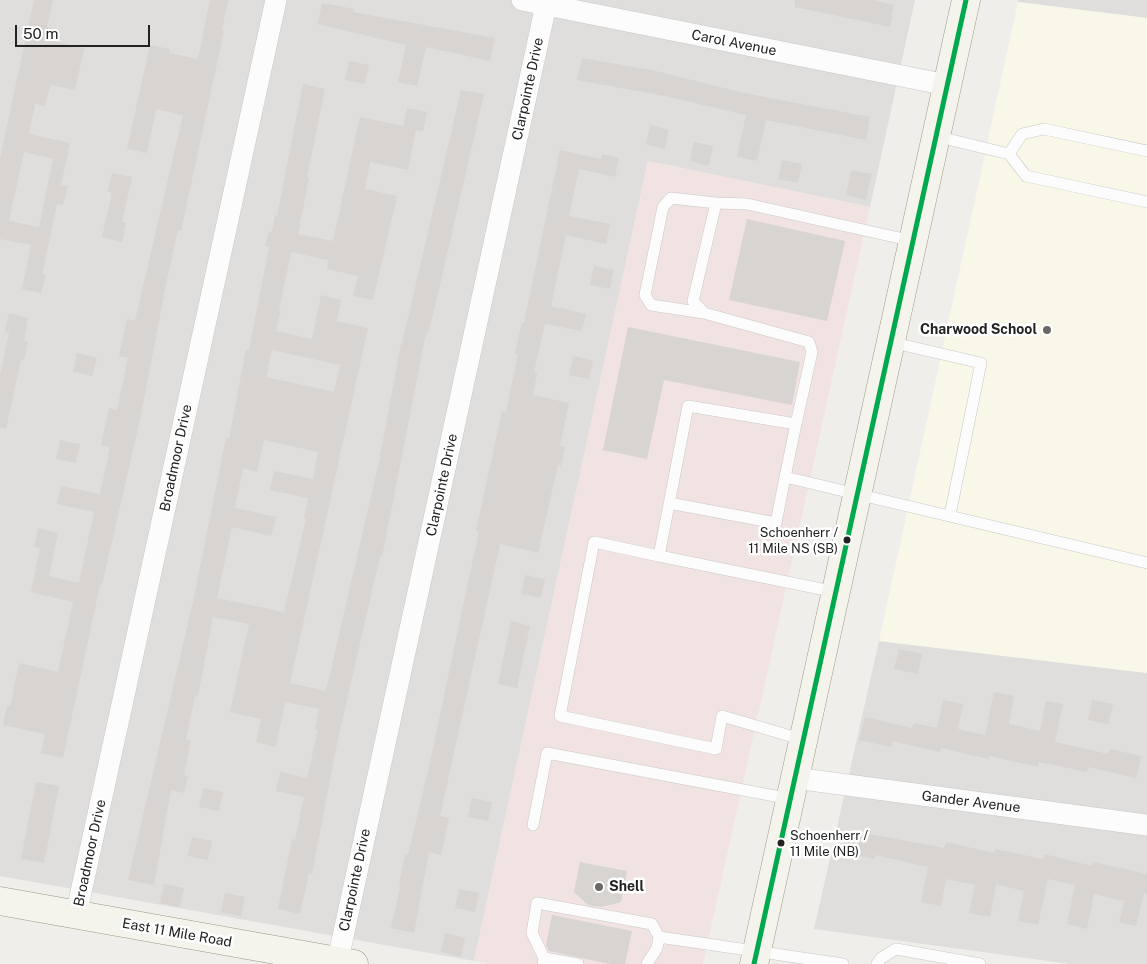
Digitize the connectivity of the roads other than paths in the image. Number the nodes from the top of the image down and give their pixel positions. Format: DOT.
graph roads {
  1 [pos="276,0"];
  2 [pos="522,0"];
  3 [pos="966,0"];
  4 [pos="546,5"];
  5 [pos="947,85"];
  6 [pos="935,136"];
  7 [pos="1147,150"];
  8 [pos="1009,154"];
  9 [pos="1147,202"];
  10 [pos="716,203"];
  11 [pos="913,241"];
  12 [pos="704,313"];
  13 [pos="890,342"];
  14 [pos="796,424"];
  15 [pos="785,477"];
  16 [pos="858,494"];
  17 [pos="669,503"];
  18 [pos="950,515"];
  19 [pos="659,556"];
  20 [pos="1147,563"];
  21 [pos="836,592"];
  22 [pos="804,740"];
  23 [pos="793,788"];
  24 [pos="532,825"];
  25 [pos="1147,825"];
  26 [pos="0,901"];
  27 [pos="76,915"];
  28 [pos="659,937"];
  29 [pos="756,957"];
  30 [pos="544,961"];
  31 [pos="343,963"];
  32 [pos="578,964"];
  33 [pos="647,964"];
  34 [pos="843,964"];
  35 [pos="877,964"];
  36 [pos="980,964"];
  1 -- 27 [label="street, Broadmoor Drive"];
  2 -- 4 [label="street, Carol Avenue"];
  3 -- 5 [label="main road"];
  4 -- 5 [label="street, Carol Avenue"];
  4 -- 31 [label="street, Clarpointe Drive"];
  5 -- 6 [label="main road"];
  6 -- 8 [label="lane"];
  6 -- 11 [label="main road"];
  7 -- 8 [label="lane"];
  8 -- 9 [label="lane"];
  10 -- 11 [label="lane"];
  10 -- 12 [label="lane"];
  10 -- 12 [label="lane"];
  11 -- 13 [label="main road"];
  12 -- 14 [label="lane"];
  13 -- 16 [label="main road"];
  13 -- 18 [label="lane"];
  14 -- 15 [label="lane"];
  14 -- 17 [label="lane"];
  15 -- 16 [label="lane"];
  15 -- 17 [label="lane"];
  16 -- 18 [label="lane"];
  16 -- 21 [label="main road"];
  17 -- 19 [label="lane"];
  18 -- 20 [label="lane"];
  19 -- 21 [label="lane"];
  19 -- 22 [label="lane"];
  21 -- 22 [label="main road"];
  22 -- 23 [label="main road"];
  23 -- 24 [label="lane"];
  23 -- 25 [label="street, Gander Avenue"];
  23 -- 29 [label="main road"];
  26 -- 27 [label="main road, East 11 Mile Road"];
  27 -- 31 [label="main road, East 11 Mile Road"];
  28 -- 29 [label="lane"];
  28 -- 30 [label="lane"];
  28 -- 33 [label="lane"];
  29 -- 34 [label="lane"];
  30 -- 32 [label="lane"];
  35 -- 36 [label="lane"];
}
